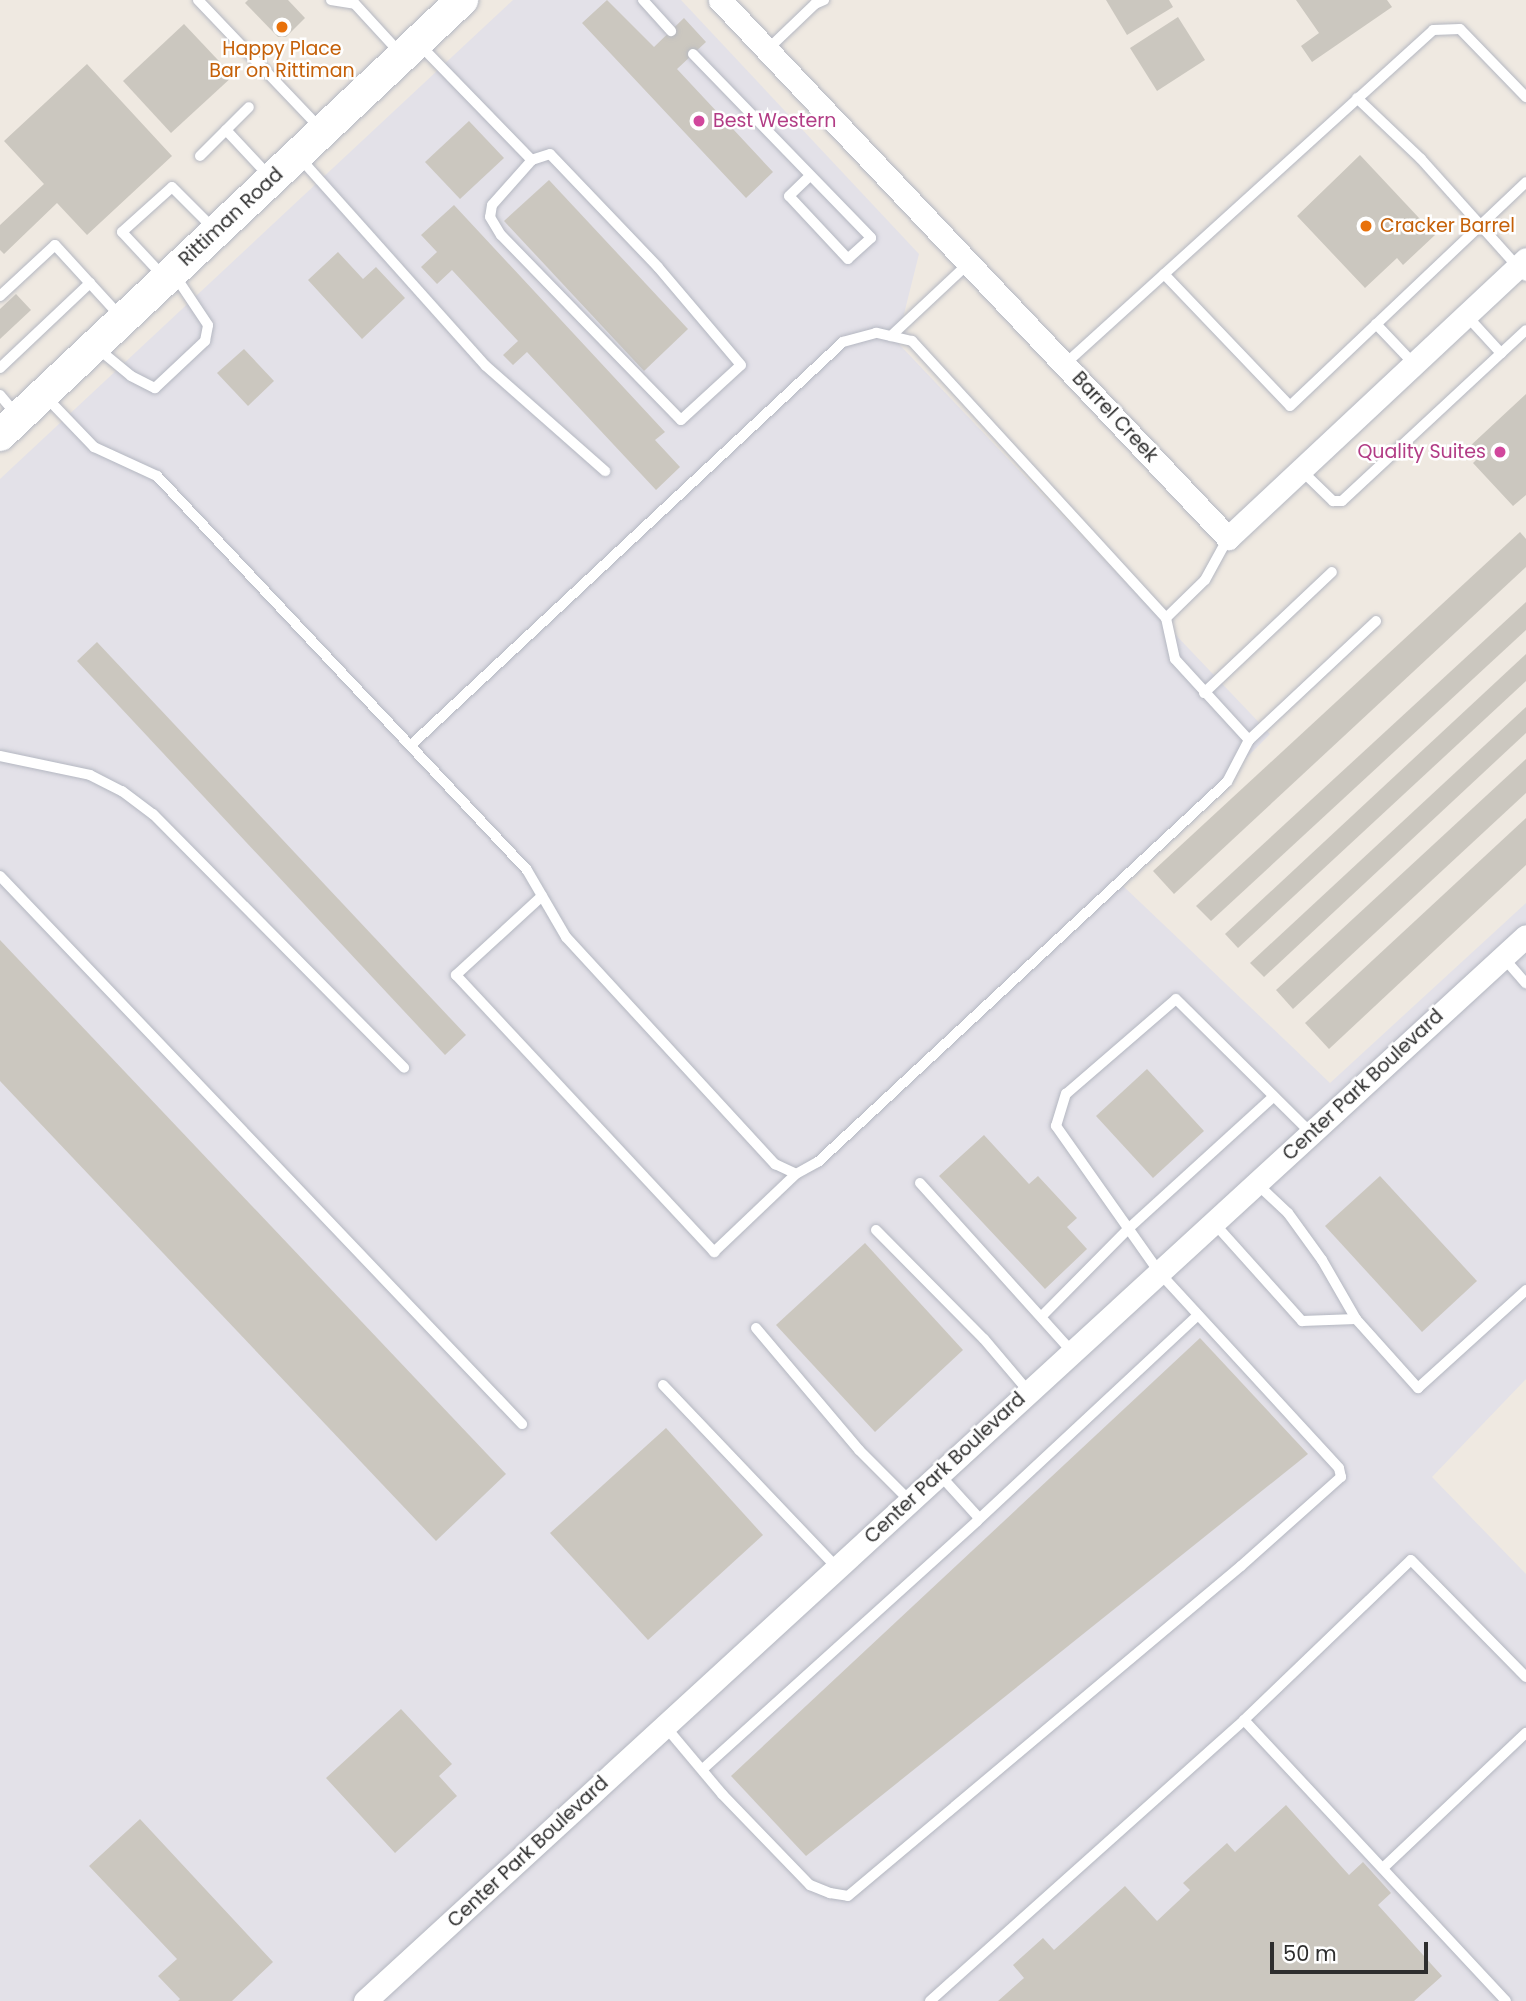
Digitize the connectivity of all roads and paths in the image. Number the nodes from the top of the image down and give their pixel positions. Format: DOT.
graph roads {
  1 [pos="198,0"];
  2 [pos="331,0"];
  3 [pos="462,0"];
  4 [pos="643,0"];
  5 [pos="720,0"];
  6 [pos="817,1"];
  7 [pos="357,2"];
  8 [pos="671,31"];
  9 [pos="410,49"];
  10 [pos="767,50"];
  11 [pos="693,54"];
  12 [pos="1526,97"];
  13 [pos="1357,98"];
  14 [pos="249,107"];
  15 [pos="226,130"];
  16 [pos="323,131"];
  17 [pos="297,155"];
  18 [pos="200,156"];
  19 [pos="532,160"];
  20 [pos="810,176"];
  21 [pos="272,179"];
  22 [pos="1526,182"];
  23 [pos="1479,227"];
  24 [pos="216,232"];
  25 [pos="969,263"];
  26 [pos="1523,267"];
  27 [pos="1164,274"];
  28 [pos="169,275"];
  29 [pos="90,283"];
  30 [pos="0,296"];
  31 [pos="1466,315"];
  32 [pos="123,319"];
  33 [pos="1376,324"];
  34 [pos="1526,330"];
  35 [pos="891,336"];
  36 [pos="94,346"];
  37 [pos="1501,353"];
  38 [pos="1065,364"];
  39 [pos="1413,364"];
  40 [pos="0,368"];
  41 [pos="43,394"];
  42 [pos="6,416"];
  43 [pos="1301,470"];
  44 [pos="606,471"];
  45 [pos="1228,538"];
  46 [pos="1332,572"];
  47 [pos="1166,618"];
  48 [pos="1376,621"];
  49 [pos="1204,693"];
  50 [pos="1249,740"];
  51 [pos="410,746"];
  52 [pos="0,756"];
  53 [pos="0,876"];
  54 [pos="542,895"];
  55 [pos="1526,936"];
  56 [pos="1503,957"];
  57 [pos="1526,983"];
  58 [pos="404,1069"];
  59 [pos="1274,1096"];
  60 [pos="1311,1133"];
  61 [pos="796,1174"];
  62 [pos="920,1183"];
  63 [pos="1256,1183"];
  64 [pos="1214,1223"];
  65 [pos="1128,1229"];
  66 [pos="876,1230"];
  67 [pos="1159,1272"];
  68 [pos="1526,1290"];
  69 [pos="1198,1315"];
  70 [pos="1042,1316"];
  71 [pos="1356,1319"];
  72 [pos="756,1328"];
  73 [pos="1072,1352"];
  74 [pos="663,1385"];
  75 [pos="1029,1392"];
  76 [pos="522,1424"];
  77 [pos="939,1474"];
  78 [pos="910,1501"];
  79 [pos="979,1518"];
  80 [pos="837,1568"];
  81 [pos="1526,1677"];
  82 [pos="1244,1720"];
  83 [pos="665,1726"];
  84 [pos="1524,1738"];
  85 [pos="704,1768"];
  86 [pos="1383,1868"];
  87 [pos="374,1998"];
  88 [pos="930,2001"];
  89 [pos="1506,2001"];
  1 -- 16 [label="lane"];
  2 -- 7 [label="lane"];
  3 -- 9 [label="main road, Rittiman Road"];
  4 -- 8 [label="lane"];
  5 -- 10 [label="street, Barrel Creek"];
  6 -- 10 [label="lane"];
  7 -- 9 [label="lane"];
  9 -- 16 [label="main road, Rittiman Road"];
  9 -- 19 [label="lane"];
  10 -- 25 [label="street, Barrel Creek"];
  11 -- 20 [label="lane"];
  12 -- 13 [label="lane"];
  13 -- 23 [label="lane"];
  13 -- 27 [label="lane"];
  14 -- 15 [label="lane"];
  15 -- 18 [label="lane"];
  15 -- 21 [label="lane"];
  16 -- 17 [label="main road, Rittiman Road"];
  17 -- 21 [label="main road, Rittiman Road"];
  17 -- 44 [label="lane"];
  19 -- 19 [label="lane"];
  20 -- 20 [label="lane"];
  21 -- 24 [label="main road, Rittiman Road"];
  22 -- 23 [label="lane"];
  23 -- 26 [label="lane"];
  23 -- 33 [label="lane"];
  24 -- 28 [label="main road, Rittiman Road"];
  24 -- 28 [label="lane"];
  25 -- 35 [label="lane"];
  25 -- 38 [label="street, Barrel Creek"];
  26 -- 31 [label="street"];
  27 -- 33 [label="lane"];
  27 -- 38 [label="lane"];
  28 -- 32 [label="main road, Rittiman Road"];
  28 -- 36 [label="lane"];
  29 -- 30 [label="lane"];
  29 -- 32 [label="lane"];
  29 -- 40 [label="lane"];
  31 -- 37 [label="lane"];
  31 -- 39 [label="street"];
  32 -- 36 [label="main road, Rittiman Road"];
  33 -- 39 [label="lane"];
  34 -- 37 [label="lane"];
  35 -- 47 [label="lane"];
  35 -- 51 [label="lane"];
  36 -- 41 [label="main road, Rittiman Road"];
  37 -- 43 [label="lane"];
  38 -- 45 [label="street, Barrel Creek"];
  39 -- 43 [label="street"];
  41 -- 42 [label="main road, Rittiman Road"];
  41 -- 51 [label="lane"];
  43 -- 45 [label="street"];
  45 -- 47 [label="lane"];
  46 -- 49 [label="lane"];
  47 -- 49 [label="lane"];
  48 -- 50 [label="lane"];
  49 -- 50 [label="lane"];
  50 -- 61 [label="lane"];
  51 -- 54 [label="lane"];
  52 -- 58 [label="lane"];
  53 -- 76 [label="lane"];
  54 -- 61 [label="lane"];
  54 -- 61 [label="lane"];
  55 -- 56 [label="street, Center Park Boulevard"];
  56 -- 57 [label="lane"];
  56 -- 60 [label="street, Center Park Boulevard"];
  59 -- 60 [label="lane"];
  59 -- 65 [label="lane"];
  59 -- 65 [label="lane"];
  60 -- 63 [label="street, Center Park Boulevard"];
  62 -- 70 [label="lane"];
  63 -- 64 [label="street, Center Park Boulevard"];
  63 -- 71 [label="lane"];
  64 -- 67 [label="street, Center Park Boulevard"];
  64 -- 71 [label="lane"];
  65 -- 67 [label="lane"];
  65 -- 70 [label="lane"];
  66 -- 75 [label="lane"];
  67 -- 69 [label="lane"];
  67 -- 73 [label="street, Center Park Boulevard"];
  68 -- 71 [label="lane"];
  69 -- 79 [label="lane"];
  69 -- 85 [label="lane"];
  70 -- 73 [label="lane"];
  72 -- 78 [label="lane"];
  73 -- 75 [label="street, Center Park Boulevard"];
  74 -- 80 [label="lane"];
  75 -- 77 [label="street, Center Park Boulevard"];
  77 -- 78 [label="street, Center Park Boulevard"];
  77 -- 79 [label="lane"];
  78 -- 80 [label="street, Center Park Boulevard"];
  79 -- 85 [label="lane"];
  80 -- 83 [label="street, Center Park Boulevard"];
  81 -- 82 [label="lane"];
  82 -- 86 [label="lane"];
  82 -- 88 [label="lane"];
  83 -- 85 [label="lane"];
  83 -- 87 [label="street, Center Park Boulevard"];
  84 -- 86 [label="lane"];
  86 -- 89 [label="lane"];
}
